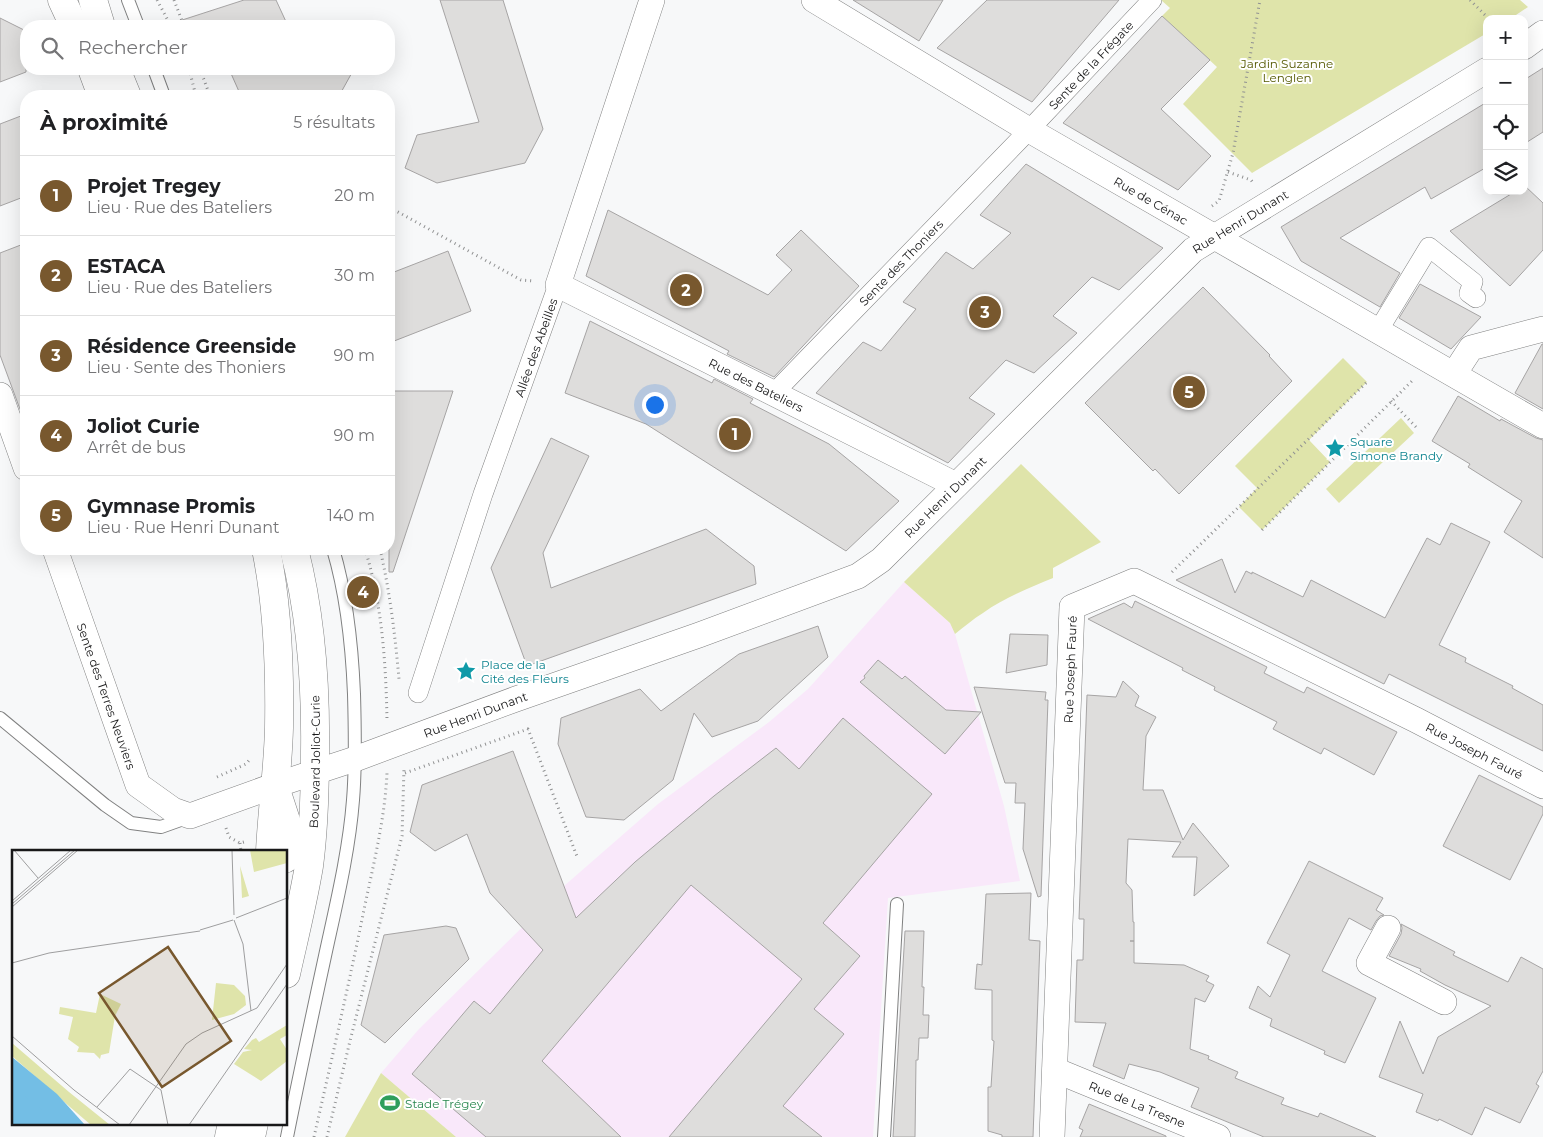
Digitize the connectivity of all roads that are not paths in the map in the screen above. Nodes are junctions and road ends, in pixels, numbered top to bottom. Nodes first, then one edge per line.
1 (62, 0) edge
2 (93, 0) edge
3 (128, 0) edge
4 (652, 0) edge
5 (814, 0) edge
6 (1152, 0) edge
7 (71, 20) edge
8 (99, 20) edge
9 (136, 20) edge
10 (1483, 72) edge
11 (94, 75) edge
12 (118, 75) edge
13 (156, 75) edge
14 (100, 90) edge
15 (124, 90) edge
16 (162, 90) edge
17 (1030, 130) junction
18 (1214, 236) junction
19 (558, 285) junction
20 (1476, 298) dead end
21 (1543, 329) edge
22 (1378, 331) junction
23 (1454, 374) junction
24 (774, 394) junction
25 (0, 395) edge
26 (1543, 426) edge
27 (20, 451) edge
28 (956, 485) junction
29 (57, 555) edge
30 (267, 555) edge
31 (295, 555) edge
32 (334, 555) edge
33 (418, 693) dead end
34 (0, 718) edge
35 (355, 760) junction
36 (315, 772) junction
37 (276, 785) junction
38 (1543, 786) edge
39 (190, 816) junction
40 (270, 850) edge
41 (287, 850) edge
42 (897, 904) dead end
43 (1388, 928) dead end
44 (288, 961) edge
45 (1444, 1002) dead end
46 (1055, 1070) junction
47 (232, 1124) edge
48 (254, 1124) edge
49 (229, 1137) edge
50 (251, 1137) edge
51 (286, 1137) edge
52 (884, 1137) edge
53 (1052, 1137) edge
54 (1218, 1137) edge

1 - 7 main road
2 - 8 main road
3 - 9 lane
4 - 19 street, Allée des Abeilles
5 - 17 street, Rue de Cénac
6 - 17 street, Sente de la Frégate
10 - 18 street, Rue Henri Dunant
11 - 14 main road
12 - 15 main road
13 - 16 lane
17 - 18 street, Rue de Cénac
17 - 24 street, Sente des Thoniers
18 - 22 street, Rue de Cénac
18 - 28 street, Rue Henri Dunant
19 - 24 street, Rue des Bateliers
19 - 33 street, Allée des Abeilles
20 - 22 street
21 - 23 street
22 - 23 street, Rue de Cénac
23 - 26 street, Rue de Cénac
24 - 28 street, Rue des Bateliers
25 - 27 street
28 - 35 street, Rue Henri Dunant
29 - 39 street, Sente des Terres Neuviers
30 - 37 main road
31 - 36 main road, Boulevard Joliot-Curie
32 - 35 lane
34 - 39 lane
35 - 36 street, Rue Henri Dunant
35 - 51 lane
36 - 37 street, Rue Henri Dunant
36 - 44 main road, Boulevard Joliot-Curie
37 - 39 street, Rue Henri Dunant
37 - 40 main road
37 - 41 street
38 - 46 street, Rue Joseph Fauré
42 - 52 lane
43 - 45 street
46 - 53 street, Rue Joseph Fauré
46 - 54 street, Rue de La Tresne
47 - 49 main road
48 - 50 main road

